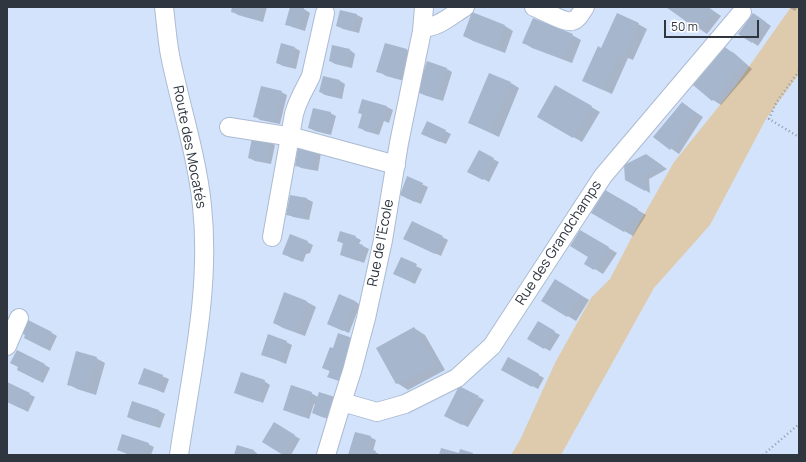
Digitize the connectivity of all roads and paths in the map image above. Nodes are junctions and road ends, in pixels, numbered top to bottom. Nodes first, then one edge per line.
1 (164, 7) edge
2 (424, 7) edge
3 (465, 7) edge
4 (534, 7) edge
5 (584, 7) edge
6 (741, 9) edge
7 (325, 13) dead end
8 (423, 27) junction
9 (799, 71) edge
10 (229, 127) dead end
11 (289, 136) junction
12 (799, 137) edge
13 (396, 165) junction
14 (272, 237) dead end
15 (18, 318) dead end
16 (7, 346) edge
17 (342, 402) junction
18 (799, 424) edge
19 (179, 455) edge
20 (326, 455) edge
21 (763, 455) edge

1 - 19 street, Route des Mocatés
2 - 8 street, Rue de l'Ecole
3 - 8 street
4 - 5 street
6 - 17 street, Rue des Grandchamps
7 - 11 street
8 - 13 street, Rue de l'Ecole
9 - 12 path
10 - 11 street
11 - 13 street
11 - 14 street
13 - 17 street, Rue de l'Ecole
15 - 16 street
17 - 20 street, Rue de l'Ecole
18 - 21 path

